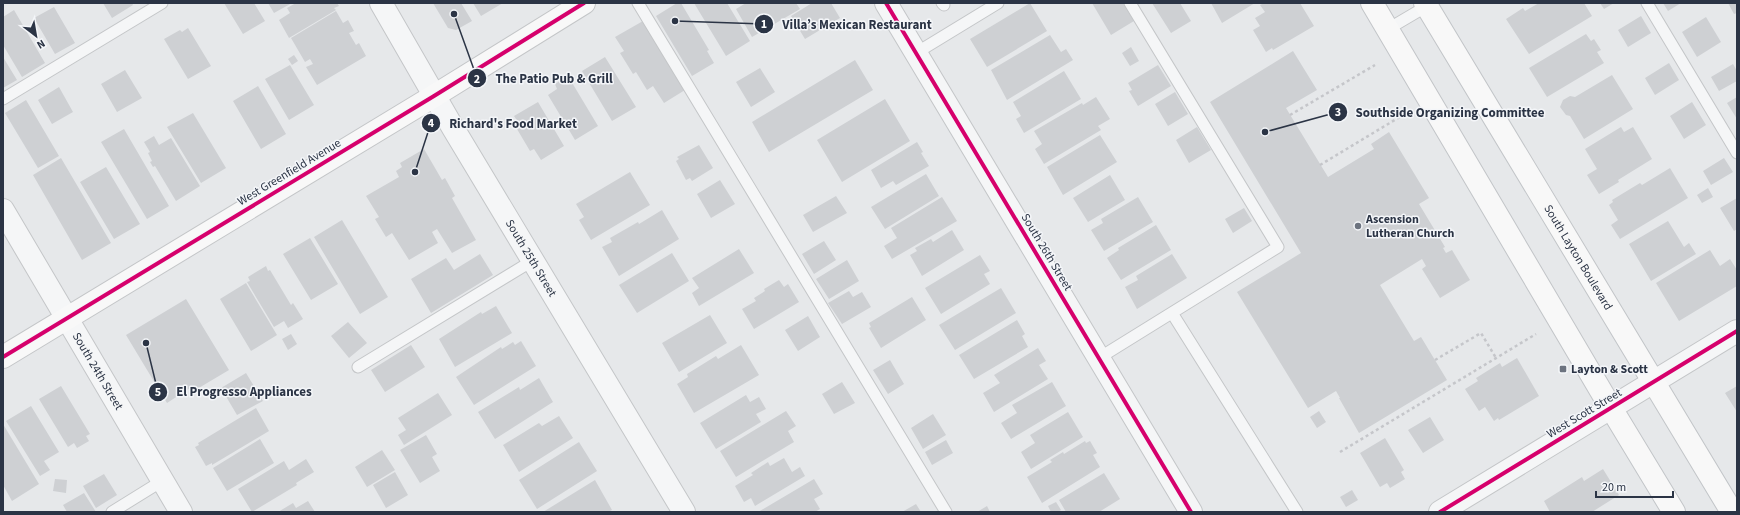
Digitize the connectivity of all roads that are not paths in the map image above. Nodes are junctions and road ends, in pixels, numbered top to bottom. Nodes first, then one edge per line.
1 (162, 3) edge
2 (381, 3) edge
3 (584, 3) edge
4 (638, 3) edge
5 (886, 3) edge
6 (998, 3) edge
7 (1130, 3) edge
8 (1372, 3) edge
9 (1647, 3) edge
10 (1426, 4) edge
11 (1388, 29) junction
12 (916, 53) junction
13 (434, 96) junction
14 (3, 99) edge
15 (1737, 153) edge
16 (3, 210) edge
17 (532, 261) junction
18 (1172, 313) junction
19 (67, 318) junction
20 (1737, 331) edge
21 (3, 357) edge
22 (1099, 358) junction
23 (358, 367) dead end
24 (1654, 382) junction
25 (1611, 408) junction
26 (162, 481) junction
27 (112, 512) edge
28 (181, 512) edge
29 (684, 512) edge
30 (946, 512) edge
31 (1191, 512) edge
32 (1297, 512) edge
33 (1440, 512) edge
34 (1674, 512) edge
35 (1732, 512) edge

1 - 14 lane
2 - 13 street, South 25th Street
3 - 13 main road, West Greenfield Avenue
4 - 30 lane
5 - 12 street, South 26th Street
6 - 12 lane
7 - 18 lane
8 - 11 main road
9 - 15 lane
10 - 11 lane
10 - 24 main road, South Layton Boulevard
11 - 25 main road
12 - 22 street, South 26th Street
13 - 17 street, South 25th Street
13 - 19 main road, West Greenfield Avenue
16 - 19 street, South 24th Street
17 - 23 lane
17 - 29 street, South 25th Street
18 - 22 lane
18 - 32 lane
19 - 21 main road, West Greenfield Avenue
19 - 26 street, South 24th Street
20 - 24 street, West Scott Street
22 - 31 street, South 26th Street
24 - 25 street, West Scott Street
24 - 35 main road, South Layton Boulevard
25 - 33 street, West Scott Street
25 - 34 main road
26 - 27 lane
26 - 28 street, South 24th Street

